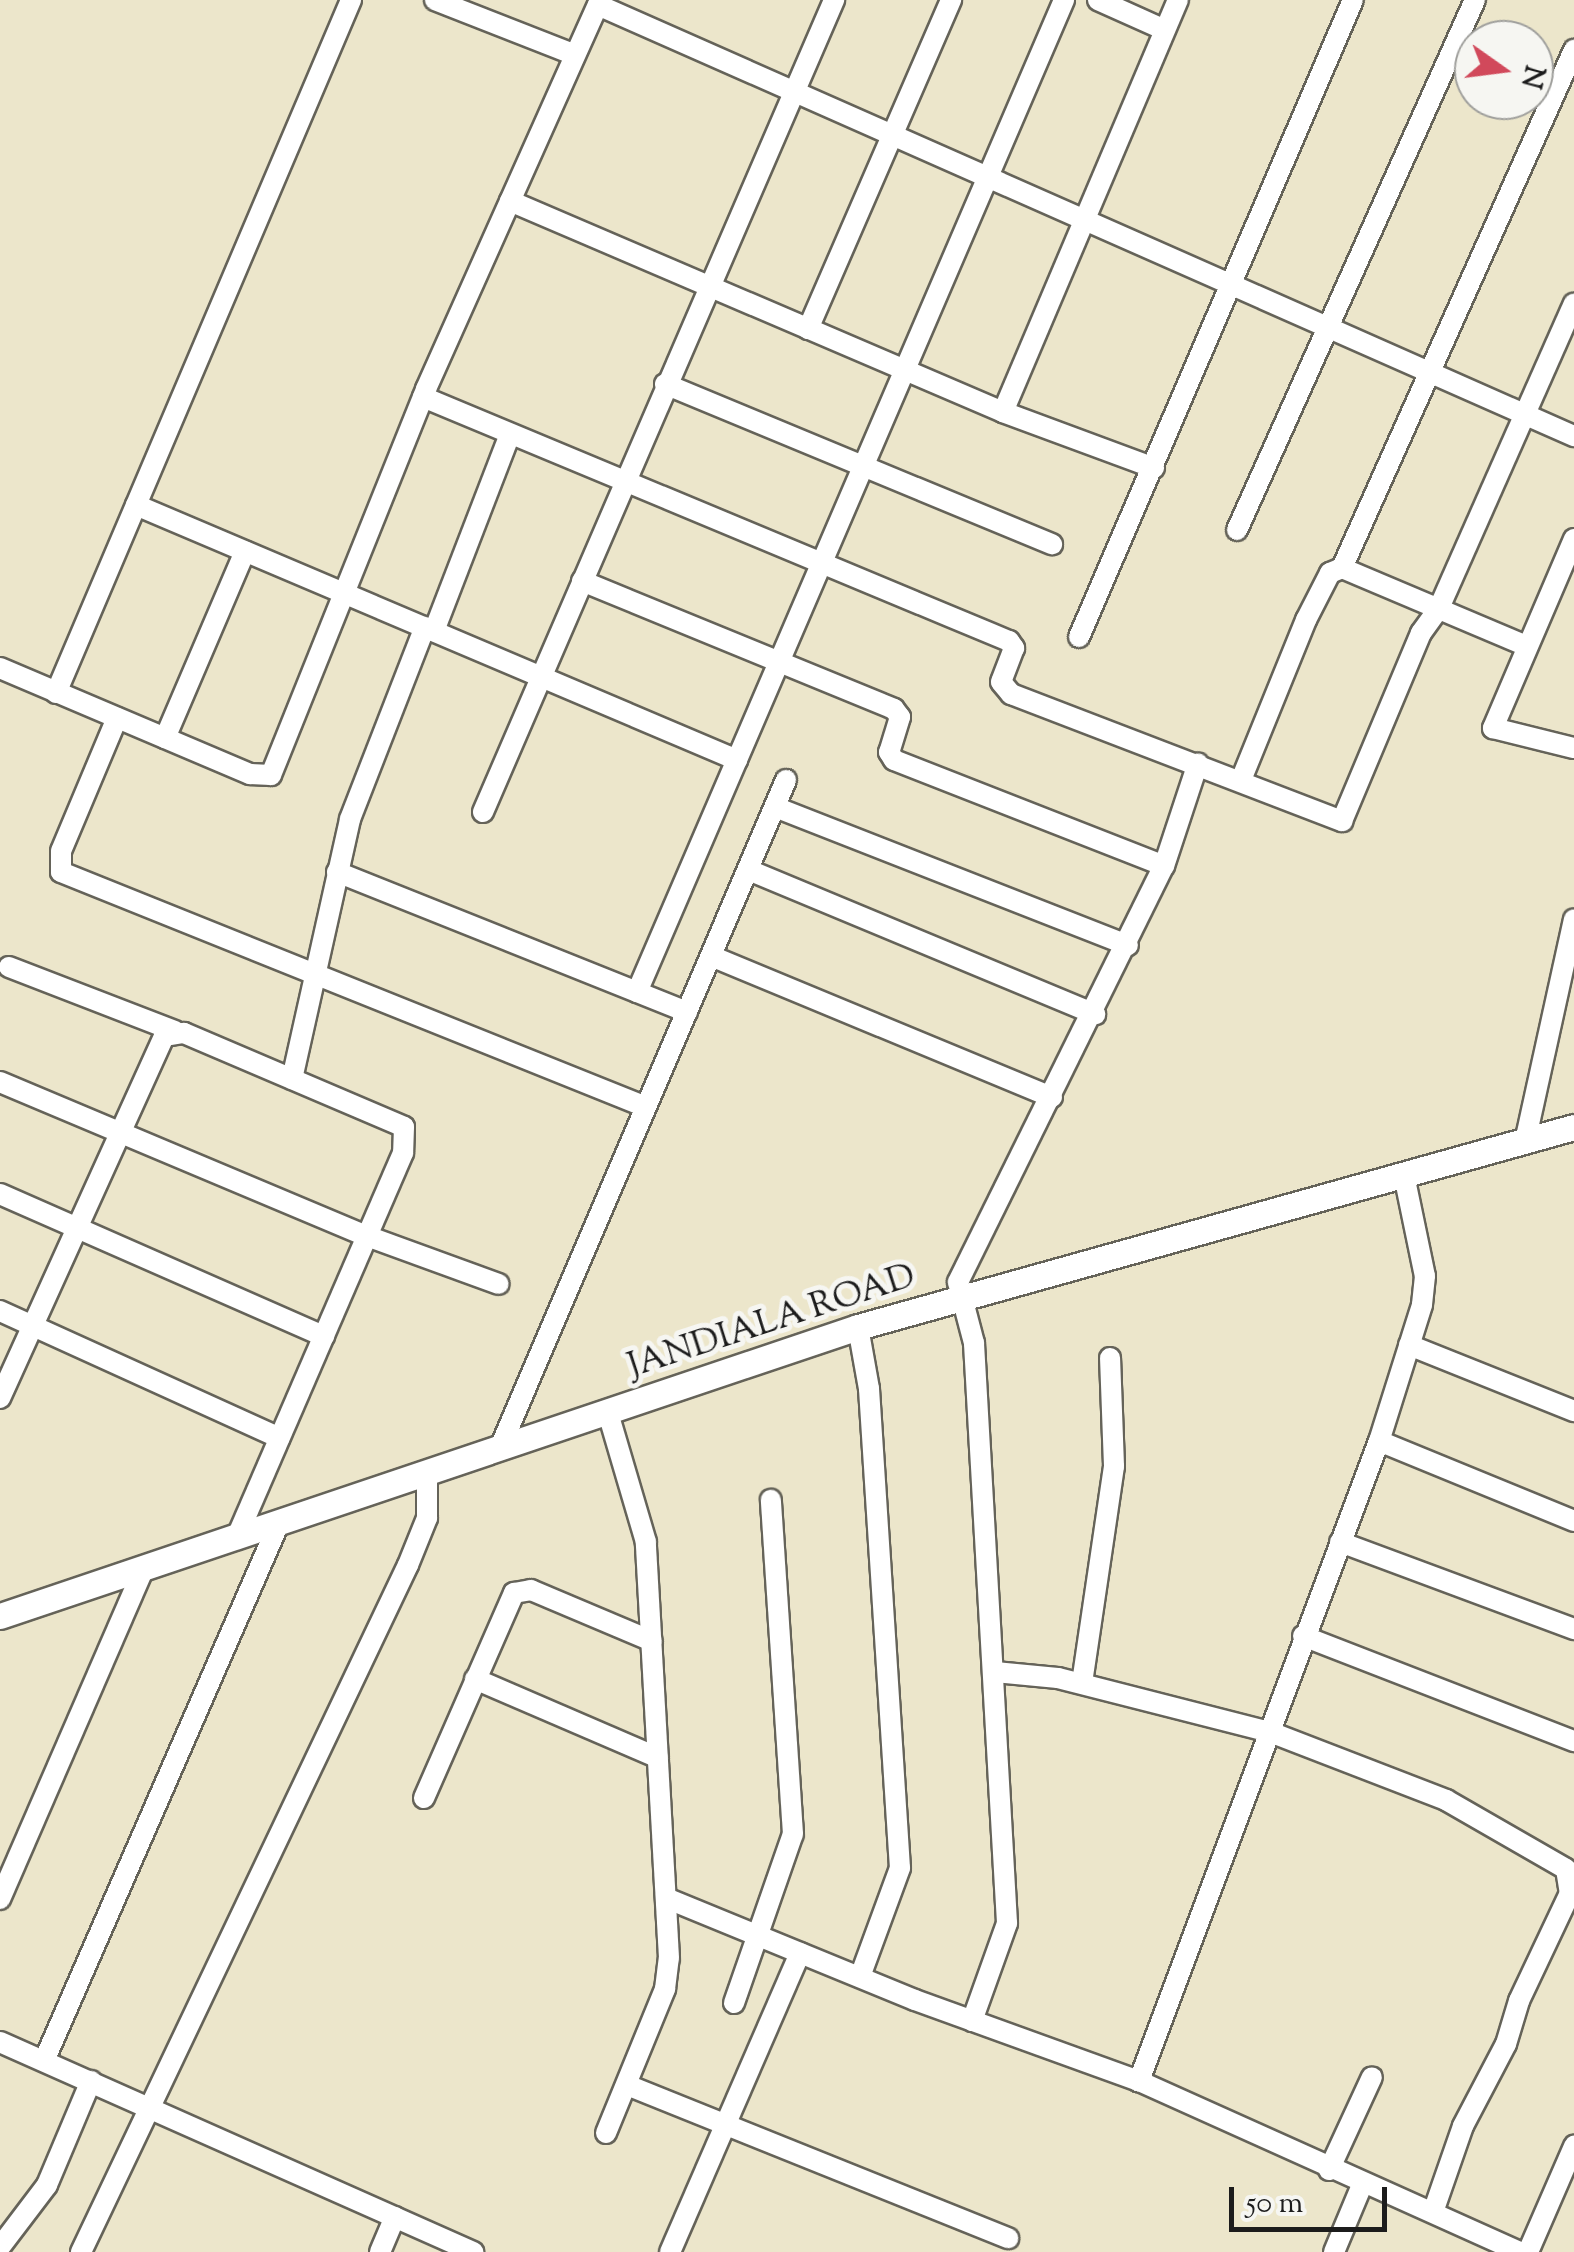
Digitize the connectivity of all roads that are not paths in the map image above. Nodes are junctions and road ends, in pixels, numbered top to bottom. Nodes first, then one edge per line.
1 (351, 0) edge
2 (435, 0) edge
3 (834, 0) edge
4 (951, 0) edge
5 (1064, 0) edge
6 (1098, 0) edge
7 (1178, 0) edge
8 (1353, 0) edge
9 (1476, 0) edge
10 (599, 3) edge
11 (1165, 30) junction
12 (1574, 50) edge
13 (575, 56) junction
14 (796, 92) junction
15 (892, 133) junction
16 (989, 174) junction
17 (510, 201) junction
18 (1086, 222) junction
19 (1233, 285) junction
20 (710, 287) junction
21 (1574, 304) edge
22 (808, 329) junction
23 (1330, 330) junction
24 (905, 371) junction
25 (1425, 374) junction
26 (664, 384) junction
27 (423, 397) junction
28 (1004, 412) junction
29 (1526, 414) junction
30 (510, 434) junction
31 (1574, 436) edge
32 (864, 466) junction
33 (1154, 468) junction
34 (625, 482) junction
35 (136, 505) junction
36 (1237, 530) dead end
37 (1574, 539) edge
38 (1052, 544) dead end
39 (245, 551) junction
40 (822, 564) junction
41 (1342, 568) junction
42 (582, 581) junction
43 (345, 593) junction
44 (1439, 608) junction
45 (430, 629) junction
46 (1079, 637) dead end
47 (1526, 646) junction
48 (780, 660) junction
49 (0, 668) edge
50 (540, 677) junction
51 (56, 693) junction
52 (117, 718) junction
53 (165, 738) junction
54 (1574, 748) edge
55 (737, 760) junction
56 (1198, 763) junction
57 (786, 780) dead end
58 (1240, 780) junction
59 (774, 807) junction
60 (483, 812) dead end
61 (1164, 866) junction
62 (750, 871) junction
63 (337, 872) junction
64 (1574, 919) edge
65 (1128, 945) junction
66 (711, 956) junction
67 (9, 967) dead end
68 (315, 974) junction
69 (637, 992) junction
70 (687, 1012) junction
71 (1094, 1014) junction
72 (175, 1031) junction
73 (292, 1079) junction
74 (0, 1082) edge
75 (1052, 1097) junction
76 (646, 1107) junction
77 (1574, 1127) edge
78 (118, 1131) junction
79 (1525, 1142) junction
80 (1404, 1175) junction
81 (0, 1194) edge
82 (75, 1226) junction
83 (367, 1236) junction
84 (499, 1284) dead end
85 (962, 1300) junction
86 (0, 1310) edge
87 (32, 1325) junction
88 (858, 1327) junction
89 (324, 1336) junction
90 (1410, 1344) junction
91 (1110, 1358) dead end
92 (0, 1398) edge
93 (1574, 1411) edge
94 (608, 1413) junction
95 (280, 1438) junction
96 (1379, 1441) junction
97 (499, 1450) junction
98 (427, 1474) junction
99 (772, 1500) dead end
100 (1574, 1521) edge
101 (279, 1523) junction
102 (236, 1539) junction
103 (1340, 1542) junction
104 (144, 1568) junction
105 (0, 1616) edge
106 (1574, 1629) edge
107 (1303, 1636) junction
108 (652, 1641) junction
109 (995, 1672) junction
110 (475, 1679) junction
111 (1082, 1684) junction
112 (1270, 1732) junction
113 (1574, 1741) edge
114 (658, 1758) junction
115 (424, 1798) dead end
116 (666, 1898) junction
117 (0, 1899) edge
118 (759, 1936) junction
119 (800, 1953) junction
120 (860, 1977) junction
121 (734, 2003) dead end
122 (972, 2021) junction
123 (0, 2042) edge
124 (44, 2060) junction
125 (1372, 2077) dead end
126 (1139, 2081) junction
127 (91, 2082) junction
128 (626, 2084) junction
129 (146, 2105) junction
130 (724, 2124) junction
131 (606, 2134) dead end
132 (1574, 2146) edge
133 (1329, 2170) junction
134 (1362, 2185) junction
135 (1434, 2212) junction
136 (395, 2218) junction
137 (1008, 2238) dead end
138 (1486, 2246) edge
139 (0, 2247) edge
140 (81, 2252) edge
141 (380, 2252) edge
142 (473, 2252) edge
143 (670, 2252) edge
144 (1334, 2252) edge
145 (1519, 2252) edge
146 (1528, 2252) edge

1 - 35 street
2 - 13 street
3 - 14 street
4 - 15 street
5 - 16 street
6 - 11 street
7 - 11 street
8 - 19 street
9 - 23 street
10 - 13 street
10 - 14 street
11 - 18 street
12 - 25 street
13 - 17 street
14 - 15 street
14 - 20 street
15 - 16 street
15 - 22 street
16 - 18 street
16 - 24 street
17 - 20 street
17 - 27 street
18 - 19 street
18 - 28 street
19 - 23 street
19 - 33 street
20 - 22 street
20 - 26 street
21 - 29 street
22 - 24 street
23 - 25 street
23 - 36 street
24 - 28 street
24 - 32 street
25 - 29 street
25 - 41 street
26 - 32 street
26 - 34 street
27 - 30 street
27 - 43 street
28 - 33 street
29 - 31 street
29 - 44 street
30 - 34 street
30 - 45 street
32 - 38 street
32 - 40 street
33 - 46 street
34 - 40 street
34 - 42 street
35 - 39 street
35 - 51 street
37 - 47 street
39 - 43 street
39 - 53 street
40 - 48 street
40 - 56 street
41 - 44 street
41 - 58 street
42 - 48 street
42 - 50 street
43 - 45 street
43 - 53 street
44 - 47 street
44 - 58 street
45 - 50 street
45 - 63 street
47 - 54 street
48 - 55 street
48 - 61 street
49 - 51 street
50 - 55 street
50 - 60 street
51 - 52 street
52 - 53 street
52 - 68 street
55 - 69 street
56 - 58 street
56 - 61 street
57 - 59 street
59 - 62 street
59 - 65 street
61 - 65 street
62 - 66 street
62 - 71 street
63 - 68 street
63 - 69 street
64 - 79 street
65 - 71 street
66 - 70 street
66 - 75 street
67 - 72 street
68 - 73 street
68 - 76 street
69 - 70 street
70 - 76 street
71 - 75 street
72 - 73 street
72 - 78 street
73 - 83 street
74 - 78 street
75 - 85 street
76 - 97 street
77 - 79 street, JANDIALA ROAD
78 - 82 street
78 - 83 street
79 - 80 street, JANDIALA ROAD
80 - 85 street, JANDIALA ROAD
80 - 90 street
81 - 82 street
82 - 87 street
82 - 89 street
83 - 84 street
83 - 89 street
85 - 88 street, JANDIALA ROAD
85 - 109 street
86 - 87 street
87 - 92 street
87 - 95 street
88 - 94 street, JANDIALA ROAD
88 - 120 street
89 - 95 street
90 - 93 street
90 - 96 street
91 - 111 street
94 - 97 street, JANDIALA ROAD
94 - 108 street
95 - 102 street
96 - 100 street
96 - 103 street
97 - 98 street, JANDIALA ROAD
98 - 101 street, JANDIALA ROAD
98 - 129 street
99 - 118 street
101 - 102 street, JANDIALA ROAD
101 - 124 street
102 - 104 street, JANDIALA ROAD
103 - 106 street
103 - 107 street
104 - 105 street, JANDIALA ROAD
104 - 117 street
107 - 112 street
107 - 113 street
108 - 110 street
108 - 114 street
109 - 111 street
109 - 122 street
110 - 114 street
110 - 115 street
111 - 112 street
112 - 126 street
112 - 135 street
114 - 116 street
116 - 118 street
116 - 128 street
118 - 119 street
118 - 121 street
119 - 120 street
119 - 130 street
120 - 122 street
122 - 126 street
123 - 124 street
124 - 127 street
125 - 133 street
126 - 133 street
127 - 129 street
127 - 139 street
128 - 130 street
128 - 131 street
129 - 136 street
129 - 140 street
130 - 137 street
130 - 143 street
132 - 146 street
133 - 134 street
134 - 135 street
134 - 144 street
135 - 138 street
136 - 141 street
136 - 142 street
138 - 145 street

